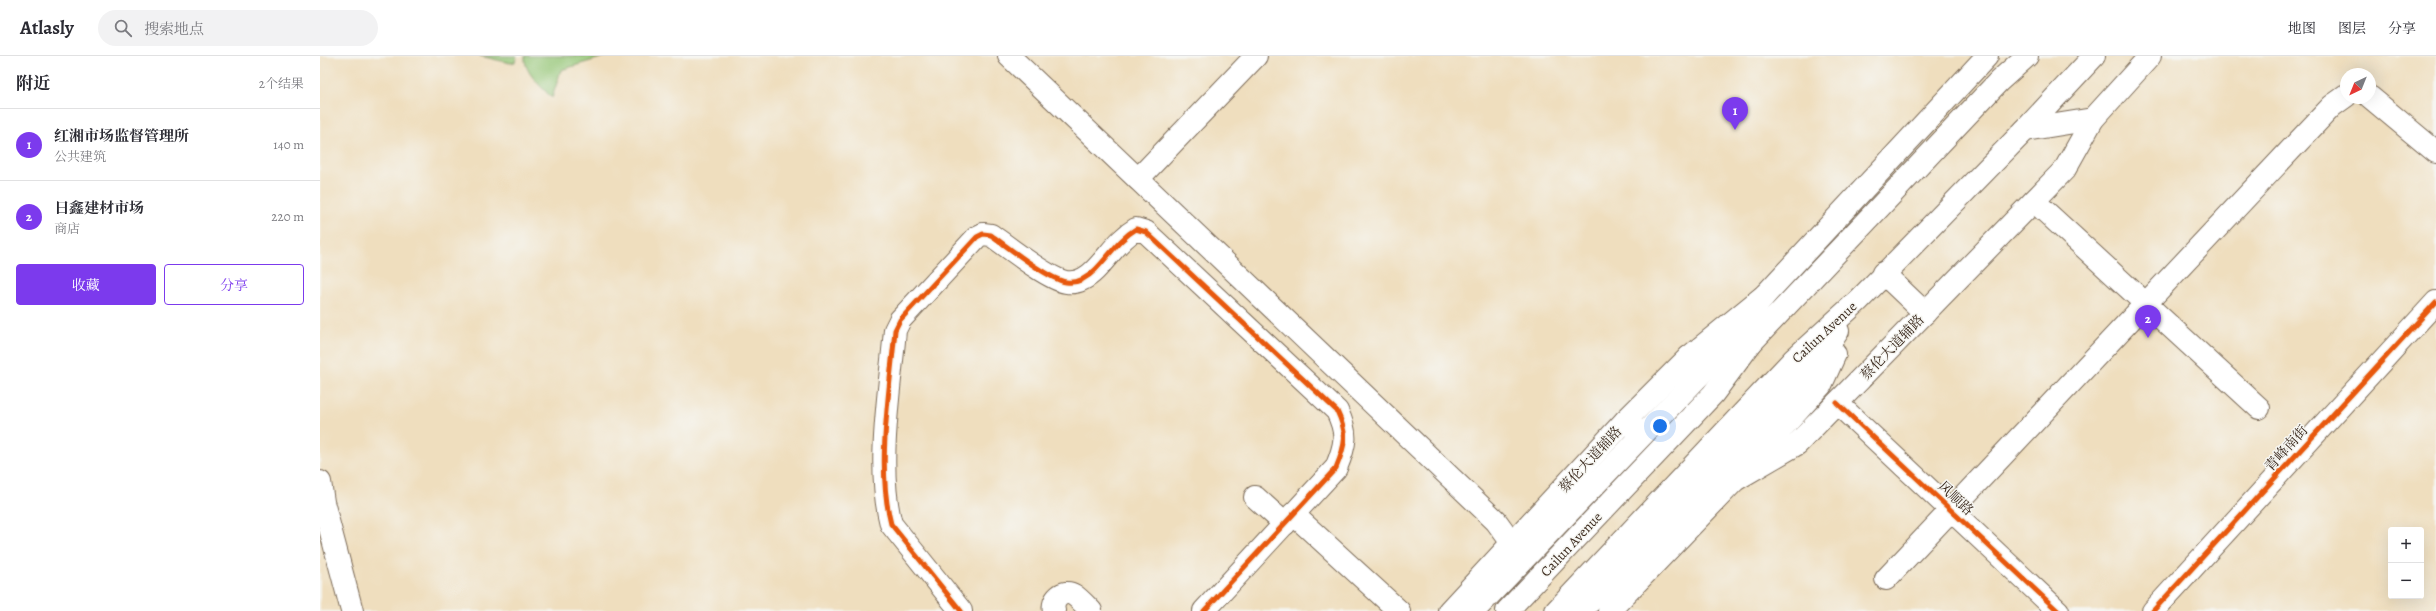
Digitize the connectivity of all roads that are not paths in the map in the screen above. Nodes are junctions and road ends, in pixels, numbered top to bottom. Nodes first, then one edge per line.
1 (1009, 56) edge
2 (1256, 56) edge
3 (1987, 56) edge
4 (2021, 56) edge
5 (2027, 56) edge
6 (2094, 56) edge
7 (2110, 56) edge
8 (2150, 56) edge
9 (1999, 81) junction
10 (2340, 100) edge
11 (2376, 102) edge
12 (2093, 119) junction
13 (2025, 130) junction
14 (2436, 152) edge
15 (1138, 179) junction
16 (2034, 201) junction
17 (1883, 274) junction
18 (1765, 295) junction
19 (1859, 300) junction
20 (2436, 302) edge
21 (2145, 305) junction
22 (1925, 313) junction
23 (2436, 315) edge
24 (1751, 343) junction
25 (1725, 348) junction
26 (1689, 356) junction
27 (2259, 408) dead end
28 (1832, 409) junction
29 (1626, 420) junction
30 (1642, 435) junction
31 (1736, 480) junction
32 (320, 482) edge
33 (1578, 488) junction
34 (1255, 497) dead end
35 (1946, 516) junction
36 (1289, 519) junction
37 (1662, 541) junction
38 (1519, 550) junction
39 (1886, 579) dead end
40 (1596, 608) edge
41 (352, 611) edge
42 (961, 611) edge
43 (1054, 611) edge
44 (1091, 611) edge
45 (1204, 611) edge
46 (1400, 611) edge
47 (1449, 611) edge
48 (1474, 611) edge
49 (1507, 611) edge
50 (1556, 611) edge
51 (2036, 611) edge
52 (2058, 611) edge
53 (2153, 611) edge
54 (2165, 611) edge

1 - 15 main road
2 - 15 main road
3 - 18 main road, 蔡伦大道辅路
4 - 9 main road
5 - 9 main road, Cailun Avenue
6 - 13 main road, Cailun Avenue
7 - 13 main road
8 - 12 main road, 蔡伦大道辅路
9 - 24 main road, Cailun Avenue
10 - 21 main road
11 - 14 main road
12 - 13 main road
12 - 16 main road, 蔡伦大道辅路
13 - 17 main road, Cailun Avenue
15 - 38 main road
16 - 21 main road
16 - 22 main road, 蔡伦大道辅路
17 - 19 main road, Cailun Avenue
17 - 22 main road
18 - 25 main road
18 - 26 main road, 蔡伦大道辅路
19 - 31 main road
19 - 37 main road
19 - 50 main road, Cailun Avenue
20 - 53 main road, 青峰南街
21 - 27 main road
21 - 35 main road
22 - 28 main road, 蔡伦大道辅路
23 - 54 main road, 青峰南街
24 - 25 main road
24 - 49 main road, Cailun Avenue
25 - 26 main road
25 - 30 main road
26 - 29 main road, 蔡伦大道辅路
28 - 31 main road, 蔡伦大道辅路
28 - 35 main road, 风顺路
29 - 30 main road
29 - 33 main road, 蔡伦大道辅路
30 - 33 main road
31 - 37 main road, 蔡伦大道辅路
32 - 41 main road
33 - 38 main road
34 - 36 main road
35 - 39 main road
35 - 51 main road, 风顺路
35 - 52 main road, 风顺路
36 - 42 main road
36 - 45 main road
36 - 46 main road
37 - 40 main road
38 - 47 main road
38 - 48 main road
43 - 44 main road

